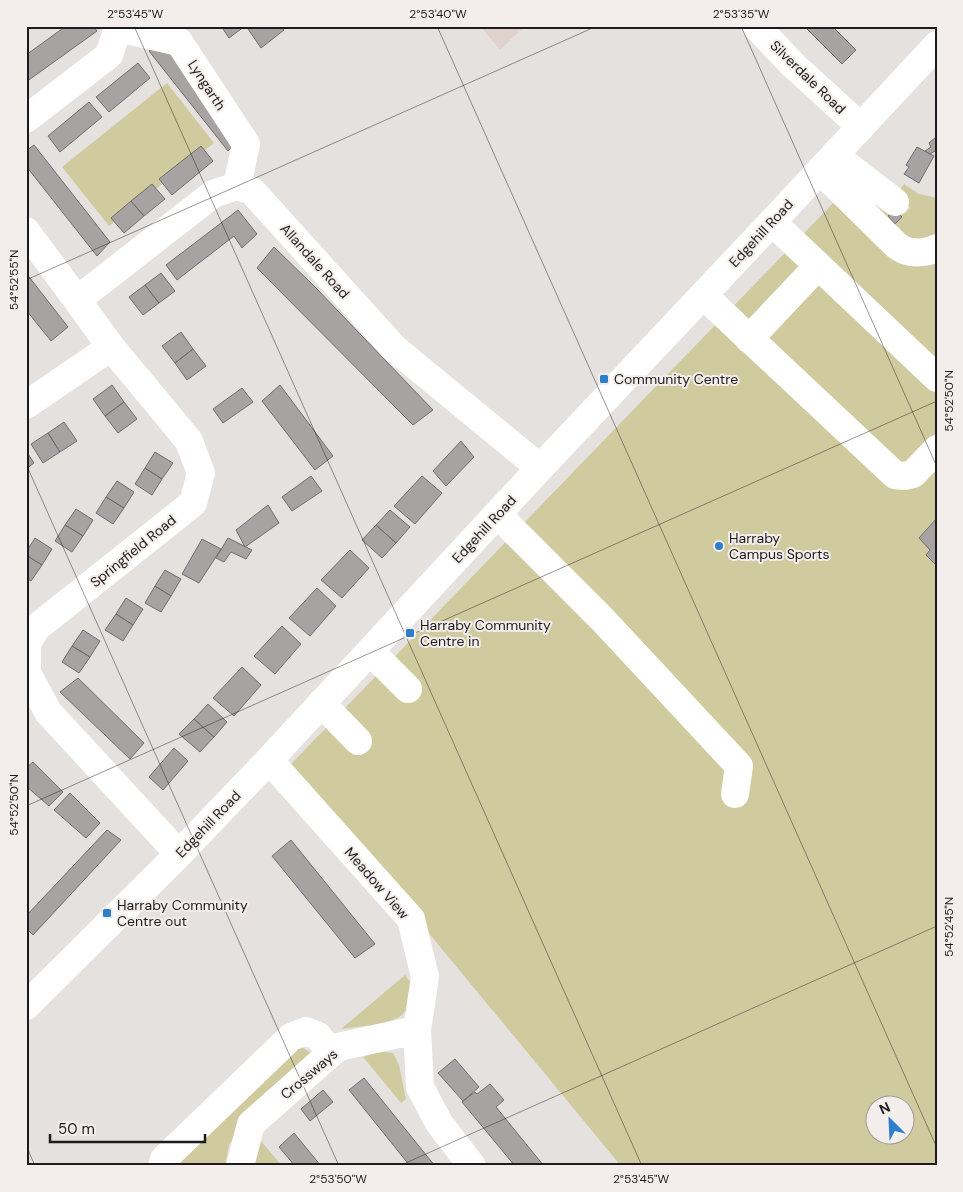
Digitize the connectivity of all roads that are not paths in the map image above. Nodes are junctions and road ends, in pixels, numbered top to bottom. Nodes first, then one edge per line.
1 (756, 26) edge
2 (117, 27) edge
3 (937, 46) edge
4 (26, 119) edge
5 (861, 127) junction
6 (827, 163) junction
7 (237, 186) junction
8 (895, 202) dead end
9 (772, 222) junction
10 (26, 231) edge
11 (937, 248) edge
12 (818, 266) junction
13 (703, 295) junction
14 (77, 300) junction
15 (749, 338) junction
16 (111, 347) junction
17 (937, 378) edge
18 (26, 405) edge
19 (937, 449) edge
20 (540, 468) junction
21 (497, 514) junction
22 (370, 651) junction
23 (408, 689) dead end
24 (321, 704) junction
25 (358, 741) dead end
26 (270, 760) junction
27 (735, 794) dead end
28 (179, 854) junction
29 (31, 992) edge
30 (417, 1030) junction
31 (331, 1053) junction
32 (162, 1166) edge
33 (240, 1166) edge
34 (472, 1166) edge

1 - 5 street, Silverdale Road
2 - 4 street
2 - 7 street, Lyngarth
3 - 5 street, Edgehill Road
5 - 6 street, Edgehill Road
6 - 8 street
6 - 9 street, Edgehill Road
6 - 11 street
7 - 14 street
7 - 20 street, Allandale Road
9 - 12 street
9 - 13 street, Edgehill Road
10 - 14 street, Springfield Road
12 - 15 street
12 - 17 street
13 - 15 street
13 - 20 street, Edgehill Road
14 - 16 street, Springfield Road
15 - 19 street
16 - 18 street
16 - 28 street, Springfield Road
20 - 21 street, Edgehill Road
21 - 22 street, Edgehill Road
21 - 27 street
22 - 23 street
22 - 24 street, Edgehill Road
24 - 25 street
24 - 26 street, Edgehill Road
26 - 28 street, Edgehill Road
26 - 30 street, Meadow View
28 - 29 street, Edgehill Road
30 - 31 street, Crossways
30 - 34 street, Meadow View
31 - 32 street
31 - 33 street, Crossways

